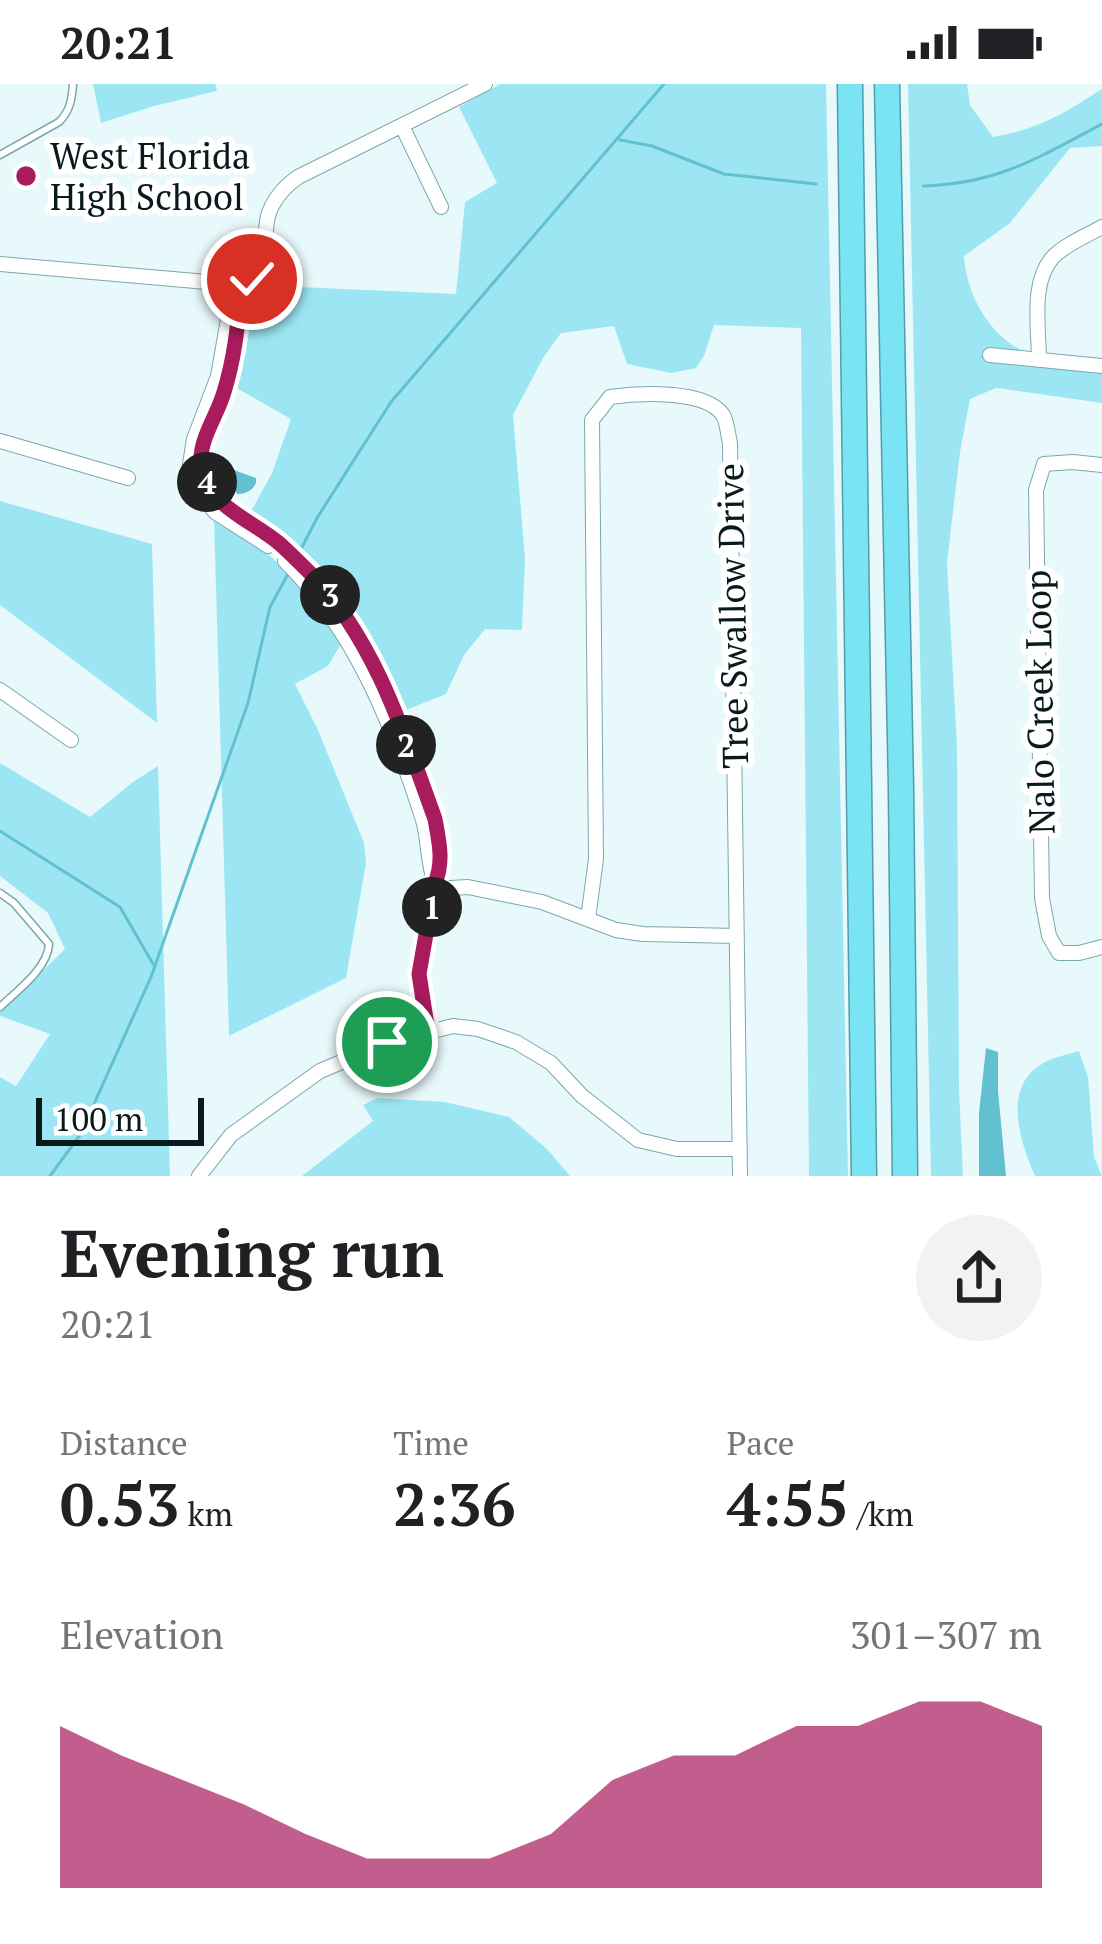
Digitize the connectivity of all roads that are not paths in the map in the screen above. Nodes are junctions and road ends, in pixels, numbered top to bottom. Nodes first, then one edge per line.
1 (73, 84) edge
2 (485, 84) edge
3 (850, 84) edge
4 (887, 84) edge
5 (402, 126) junction
6 (0, 155) edge
7 (441, 207) dead end
8 (1102, 227) edge
9 (0, 264) edge
10 (242, 282) junction
11 (990, 356) dead end
12 (1039, 360) junction
13 (1102, 366) edge
14 (0, 441) edge
15 (1102, 465) edge
16 (128, 478) dead end
17 (0, 690) edge
18 (71, 740) dead end
19 (435, 886) junction
20 (0, 893) edge
21 (588, 919) junction
22 (737, 936) junction
23 (1102, 947) edge
24 (0, 1007) edge
25 (428, 1032) junction
26 (740, 1150) junction
27 (199, 1176) edge
28 (740, 1176) edge
29 (865, 1176) edge
30 (905, 1176) edge

1 - 6 lane
2 - 5 street
3 - 29 highway
4 - 30 highway
5 - 7 street
5 - 10 street
8 - 12 street
9 - 10 street
10 - 19 street
11 - 12 street
12 - 13 street
14 - 16 street
15 - 23 street, Nalo Creek Loop
17 - 18 street
19 - 21 street
19 - 25 street
20 - 24 lane
21 - 22 street
21 - 22 street, Tree Swallow Drive
22 - 26 street, Tree Swallow Drive
25 - 26 street
25 - 27 street
26 - 28 street, Tree Swallow Drive

